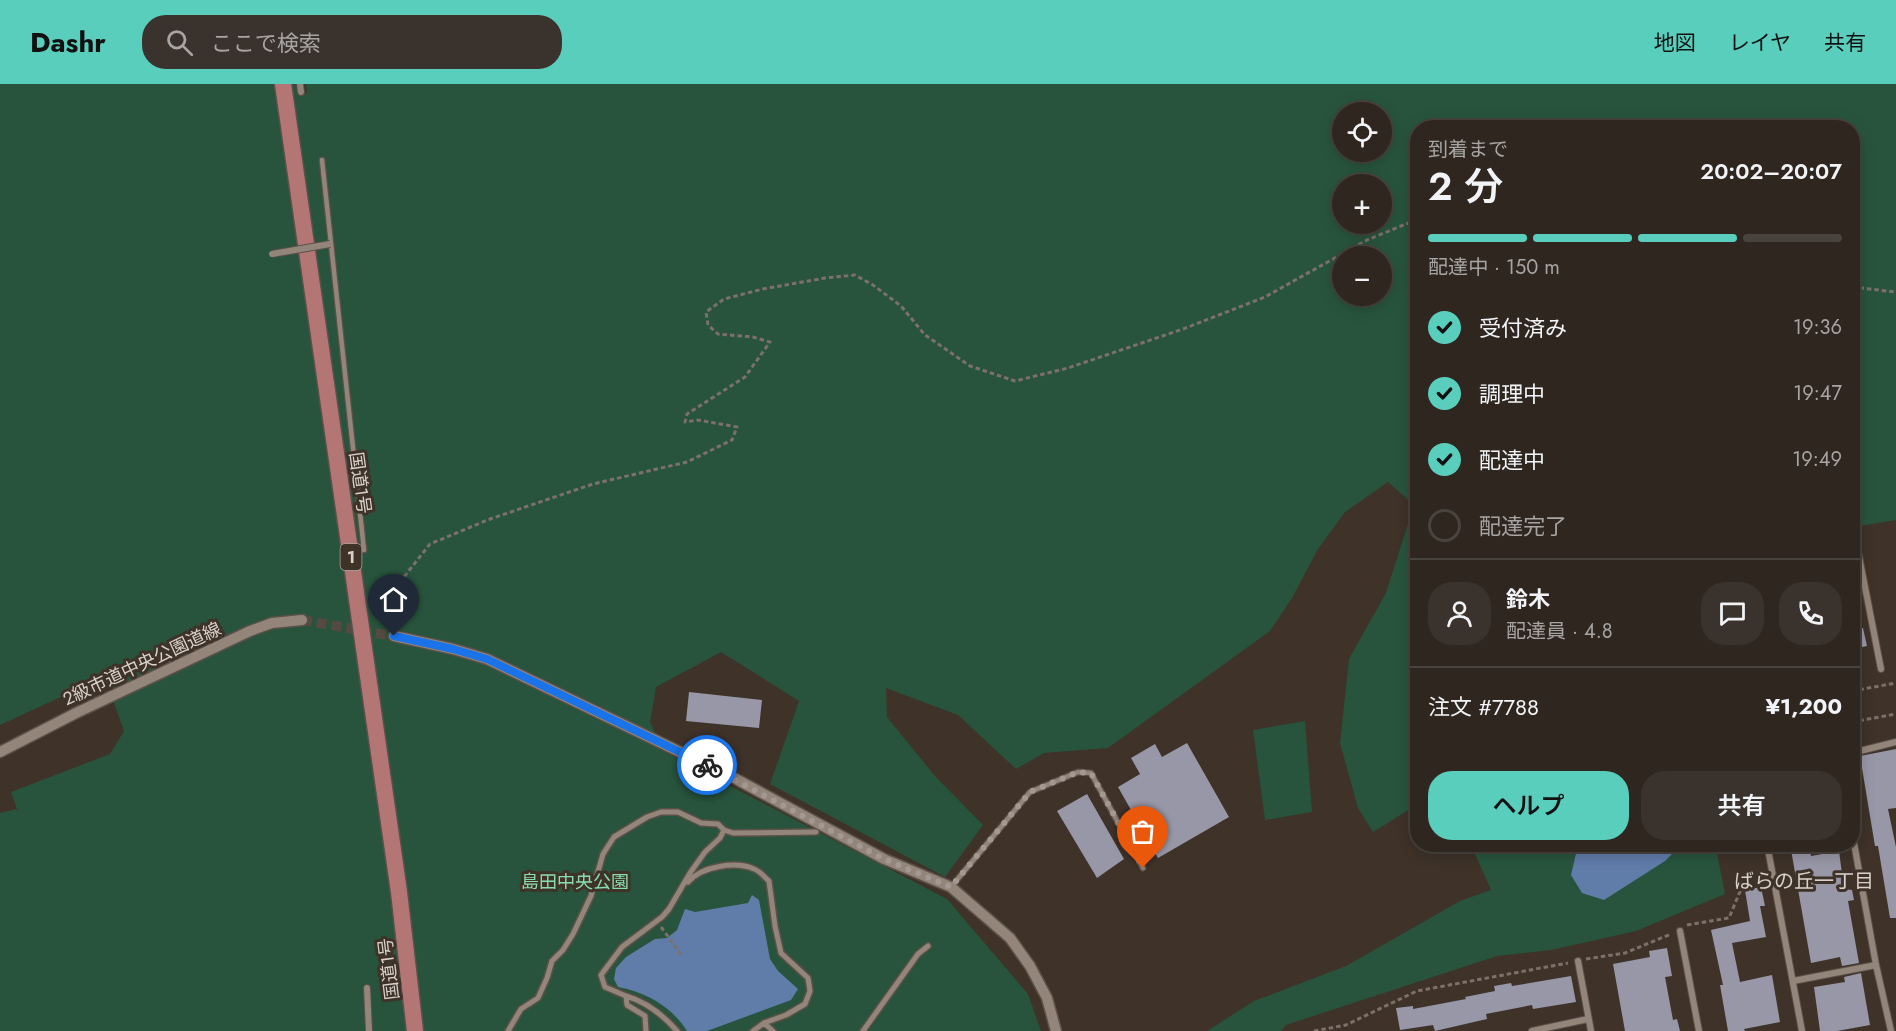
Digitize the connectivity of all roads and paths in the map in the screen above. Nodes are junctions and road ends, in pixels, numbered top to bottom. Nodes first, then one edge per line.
1 (283, 84) edge
2 (300, 84) edge
3 (301, 92) dead end
4 (322, 160) dead end
5 (1410, 222) edge
6 (330, 244) junction
7 (272, 254) dead end
8 (1860, 288) edge
9 (1896, 292) edge
10 (364, 550) dead end
11 (1860, 561) edge
12 (302, 620) tunnel mouth
13 (388, 626) dead end
14 (394, 636) tunnel mouth
15 (1881, 669) dead end
16 (1896, 683) edge
17 (1860, 690) edge
18 (1896, 714) edge
19 (1860, 721) edge
20 (1896, 742) edge
21 (1860, 751) edge
22 (0, 752) edge
23 (724, 830) junction
24 (816, 832) dead end
25 (1768, 852) edge
26 (1856, 852) edge
27 (1143, 868) dead end
28 (1772, 874) junction
29 (951, 887) junction
30 (681, 890) junction
31 (661, 926) dead end
32 (1680, 931) junction
33 (928, 946) dead end
34 (683, 957) dead end
35 (1578, 961) junction
36 (1876, 965) junction
37 (1793, 981) junction
38 (367, 988) dead end
39 (626, 996) junction
40 (1588, 1019) junction
41 (764, 1023) junction
42 (369, 1031) edge
43 (415, 1031) edge
44 (507, 1031) edge
45 (646, 1031) edge
46 (677, 1031) edge
47 (753, 1031) edge
48 (773, 1031) edge
49 (863, 1031) edge
50 (1056, 1031) edge
51 (1314, 1031) edge
52 (1532, 1031) edge
53 (1591, 1031) edge
54 (1699, 1031) edge
55 (1802, 1031) edge
56 (1891, 1031) edge

1 - 43 highway, 国道1号 / 1
2 - 3 street
4 - 6 lane
5 - 13 path
6 - 7 street, bridge
6 - 10 lane
8 - 9 path
11 - 15 street
12 - 22 street, 2級市道中央公園道線
14 - 29 street
16 - 17 path
18 - 19 path
20 - 21 street
23 - 24 street
23 - 30 street
23 - 44 street
25 - 28 street
26 - 36 street
27 - 29 lane
28 - 32 path
28 - 37 street
29 - 50 street
30 - 39 street
30 - 41 street
31 - 34 path
32 - 35 path
32 - 54 street
33 - 49 street
35 - 40 street
35 - 51 path
36 - 37 street
36 - 56 street
37 - 55 street
38 - 42 street
39 - 45 street
39 - 46 street
40 - 52 street
40 - 53 street
41 - 47 street
41 - 48 street

